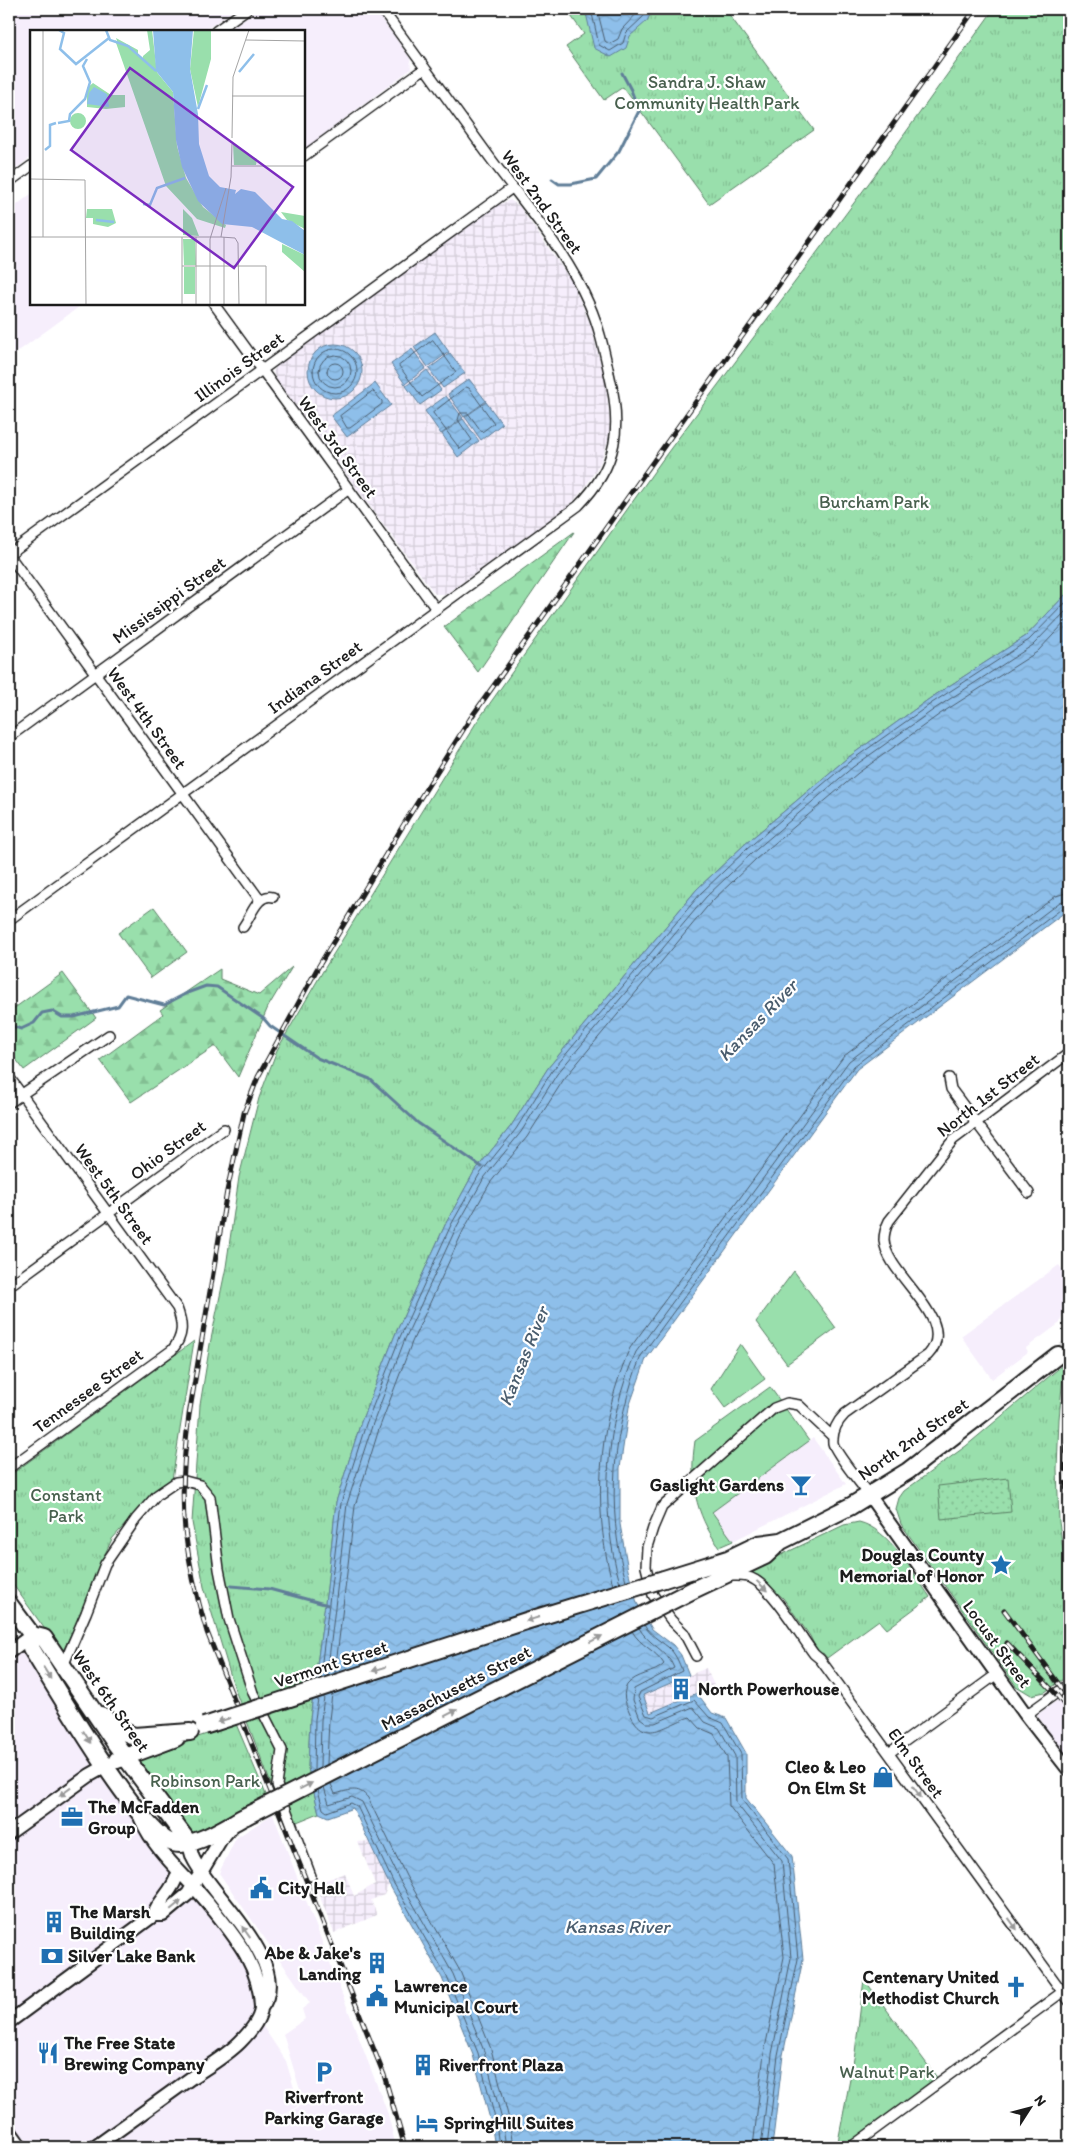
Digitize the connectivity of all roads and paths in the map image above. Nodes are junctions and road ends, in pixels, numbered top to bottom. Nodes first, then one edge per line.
1 (247, 9) edge
2 (382, 9) edge
3 (217, 30) edge
4 (425, 68) junction
5 (305, 155) edge
6 (30, 167) edge
7 (9, 182) edge
8 (512, 188) junction
9 (215, 305) edge
10 (262, 370) junction
11 (616, 439) joint
12 (349, 489) junction
13 (9, 554) edge
14 (436, 609) junction
15 (95, 674) junction
16 (9, 736) edge
17 (182, 793) junction
18 (273, 897) dead end
19 (260, 900) junction
20 (9, 920) edge
21 (242, 927) dead end
22 (109, 1035) dead end
23 (1069, 1052) edge
24 (9, 1077) edge
25 (949, 1078) dead end
26 (21, 1094) junction
27 (9, 1103) edge
28 (975, 1122) junction
29 (224, 1129) dead end
30 (1029, 1193) dead end
31 (108, 1214) junction
32 (9, 1286) edge
33 (181, 1335) joint
34 (1058, 1355) tunnel mouth
35 (833, 1437) junction
36 (9, 1468) edge
37 (869, 1495) junction
38 (781, 1542) junction
39 (685, 1573) joint
40 (717, 1579) junction
41 (693, 1590) joint
42 (9, 1604) edge
43 (32, 1636) junction
44 (9, 1652) edge
45 (696, 1656) dead end
46 (63, 1666) junction
47 (997, 1674) junction
48 (1069, 1684) edge
49 (88, 1704) junction
50 (1026, 1715) junction
51 (197, 1729) junction
52 (889, 1753) junction
53 (125, 1757) junction
54 (106, 1766) junction
55 (1069, 1770) edge
56 (140, 1816) junction
57 (242, 1818) junction
58 (9, 1833) edge
59 (189, 1843) junction
60 (202, 1871) junction
61 (178, 1873) junction
62 (311, 1876) dead end
63 (193, 1888) junction
64 (154, 1915) junction
65 (1066, 1990) edge
66 (1069, 2001) edge
67 (261, 2008) junction
68 (9, 2022) edge
69 (9, 2130) edge
70 (21, 2147) edge
71 (95, 2147) edge
72 (851, 2147) edge

1 - 3 street
2 - 4 street, West 2nd Street
4 - 5 street
4 - 8 street, West 2nd Street
6 - 7 street
8 - 10 street, Illinois Street
8 - 11 street, West 2nd Street
9 - 10 street, West 3rd Street
10 - 12 street, West 3rd Street
10 - 13 street, Illinois Street
11 - 14 street, Indiana Street
12 - 14 street, West 3rd Street
12 - 15 street, Mississippi Street
13 - 15 street, West 4th Street
14 - 17 street, Indiana Street
15 - 16 street, Mississippi Street
15 - 17 street, West 4th Street
17 - 19 street, West 4th Street
17 - 20 street, Indiana Street
18 - 19 street
19 - 21 street
22 - 26 street
23 - 28 street, North 1st Street
24 - 26 street, West 5th Street
25 - 28 street
26 - 27 street
26 - 31 street, West 5th Street
28 - 30 street
28 - 35 street, North 1st Street
29 - 31 street, Ohio Street
31 - 32 street, Ohio Street
31 - 33 street, West 5th Street
33 - 36 street, Tennessee Street
34 - 37 highway, North 2nd Street
35 - 37 street, Locust Street
35 - 45 street
37 - 38 highway, North 2nd Street
37 - 47 street, Locust Street
38 - 39 highway, North 2nd Street
38 - 40 highway, North 2nd Street
39 -> 51 highway, Vermont Street, bridge
40 - 41 highway, North 2nd Street
40 -> 52 street, Elm Street
57 -> 41 highway, Massachusetts Street, bridge
42 - 43 highway, West 6th Street
43 - 44 street
43 - 46 highway, West 6th Street
43 -> 54 highway, West 6th Street
46 - 49 highway, West 6th Street
46 - 62 street
47 - 50 street, Locust Street
47 - 52 street
48 - 50 street
49 - 51 highway
49 - 53 highway, West 6th Street
50 - 55 street, Locust Street
51 - 53 highway, Vermont Street
52 -> 65 street, Elm Street
53 - 54 highway, Vermont Street
53 - 59 highway, West 6th Street
54 - 56 highway, West 6th Street
54 -> 58 street, Vermont Street
56 - 59 highway, West 6th Street
56 - 61 street, West 6th Street
57 - 59 highway, Massachusetts Street
57 - 60 street, Massachusetts Street
59 - 60 street, West 6th Street
60 - 63 street, Massachusetts Street
67 -> 60 street, West 6th Street
61 - 63 street, West 6th Street
61 - 64 street, Massachusetts Street
64 -> 63 street, Massachusetts Street
63 - 67 street, West 6th Street
64 - 68 street, Massachusetts Street
65 - 66 street, Elm Street
65 - 72 street
67 - 71 street, West 6th Street
69 - 70 street

